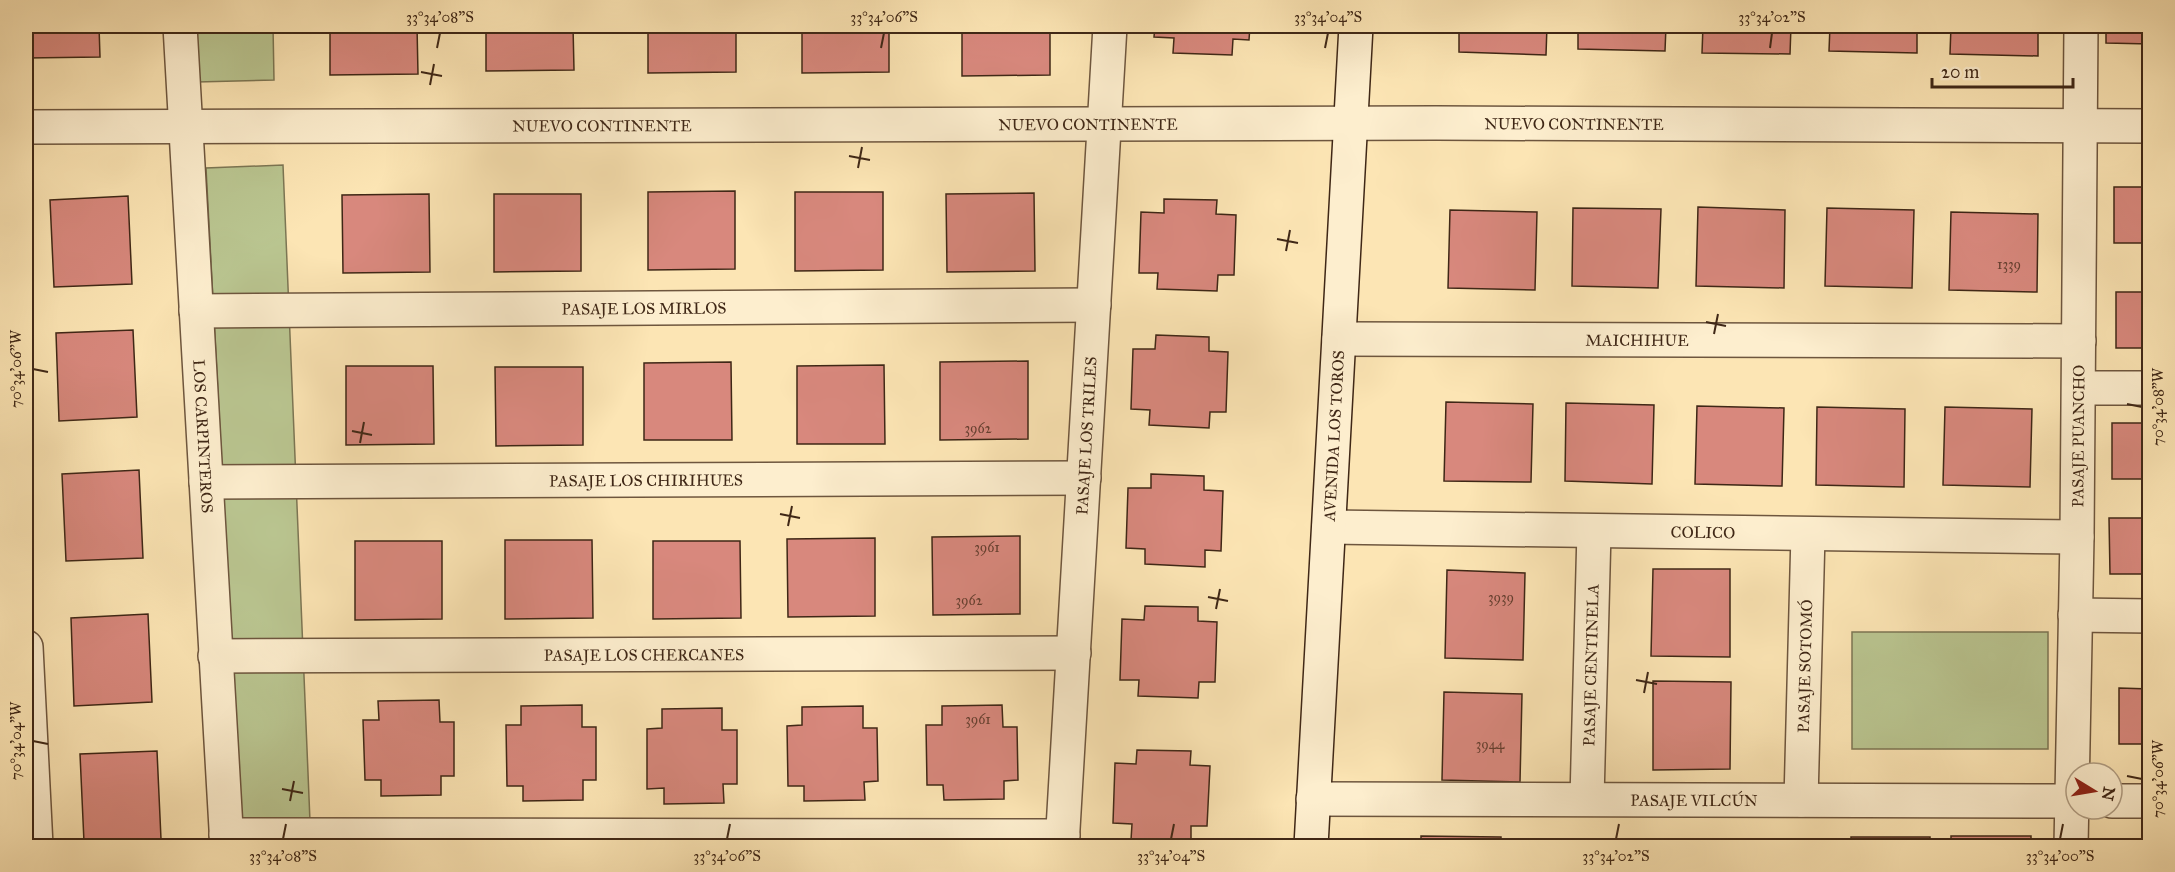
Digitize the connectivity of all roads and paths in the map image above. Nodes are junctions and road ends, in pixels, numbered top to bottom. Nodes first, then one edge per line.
1 (180, 26) edge
2 (1110, 26) edge
3 (1356, 26) edge
4 (2081, 26) edge
5 (1105, 123) junction
6 (1350, 123) junction
7 (2081, 126) junction
8 (2150, 126) edge
9 (26, 127) edge
10 (186, 127) junction
11 (1094, 306) junction
12 (196, 311) junction
13 (1339, 339) junction
14 (2079, 341) junction
15 (2079, 388) junction
16 (2150, 388) edge
17 (1084, 478) junction
18 (206, 482) junction
19 (1329, 527) junction
20 (1594, 531) junction
21 (1808, 534) junction
22 (2077, 537) junction
23 (2075, 615) junction
24 (2150, 616) edge
25 (26, 647) edge
26 (1074, 653) junction
27 (26, 655) edge
28 (215, 656) junction
29 (2074, 761) edge
30 (1314, 799) junction
31 (1587, 799) junction
32 (1801, 800) junction
33 (2064, 801) edge
34 (2124, 801) edge
35 (2150, 801) edge
36 (2073, 821) edge
37 (32, 838) edge
38 (226, 841) edge
39 (1063, 841) edge
40 (1311, 846) edge
41 (2071, 846) edge

1 - 10 street, LOS CARPINTEROS
2 - 5 street, PASAJE LOS TRILES
3 - 6 street, AVENIDA LOS TOROS
4 - 7 street, PASAJE PUANCHO
5 - 6 street, NUEVO CONTINENTE
5 - 10 street, NUEVO CONTINENTE
5 - 11 street, PASAJE LOS TRILES
6 - 7 street, NUEVO CONTINENTE
6 - 13 street, AVENIDA LOS TOROS
7 - 8 street, NUEVO CONTINENTE
7 - 14 street, PASAJE PUANCHO
9 - 10 street, NUEVO CONTINENTE
10 - 12 street, LOS CARPINTEROS
11 - 12 street, PASAJE LOS MIRLOS
11 - 17 street, PASAJE LOS TRILES
12 - 18 street, LOS CARPINTEROS
13 - 14 street, MAICHIHUE
13 - 19 street, AVENIDA LOS TOROS
14 - 15 street, PASAJE PUANCHO
15 - 16 street
15 - 22 street, PASAJE PUANCHO
17 - 18 street, PASAJE LOS CHIRIHUES
17 - 26 street, PASAJE LOS TRILES
18 - 28 street, LOS CARPINTEROS
19 - 20 street, COLICO
19 - 30 street, AVENIDA LOS TOROS
20 - 21 street, COLICO
20 - 31 street, PASAJE CENTINELA
21 - 22 street, COLICO
21 - 32 street, PASAJE SOTOMÓ
22 - 23 street, PASAJE PUANCHO
23 - 24 street
23 - 29 street, PASAJE PUANCHO
25 - 27 street
26 - 28 street, PASAJE LOS CHERCANES
26 - 39 street, PASAJE LOS TRILES
27 - 37 street
28 - 38 street, LOS CARPINTEROS
30 - 31 street, PASAJE VILCÚN
30 - 40 street, AVENIDA LOS TOROS
31 - 32 street, PASAJE VILCÚN
32 - 33 street, PASAJE VILCÚN
34 - 35 street
36 - 41 street, PASAJE PUANCHO
38 - 39 street

